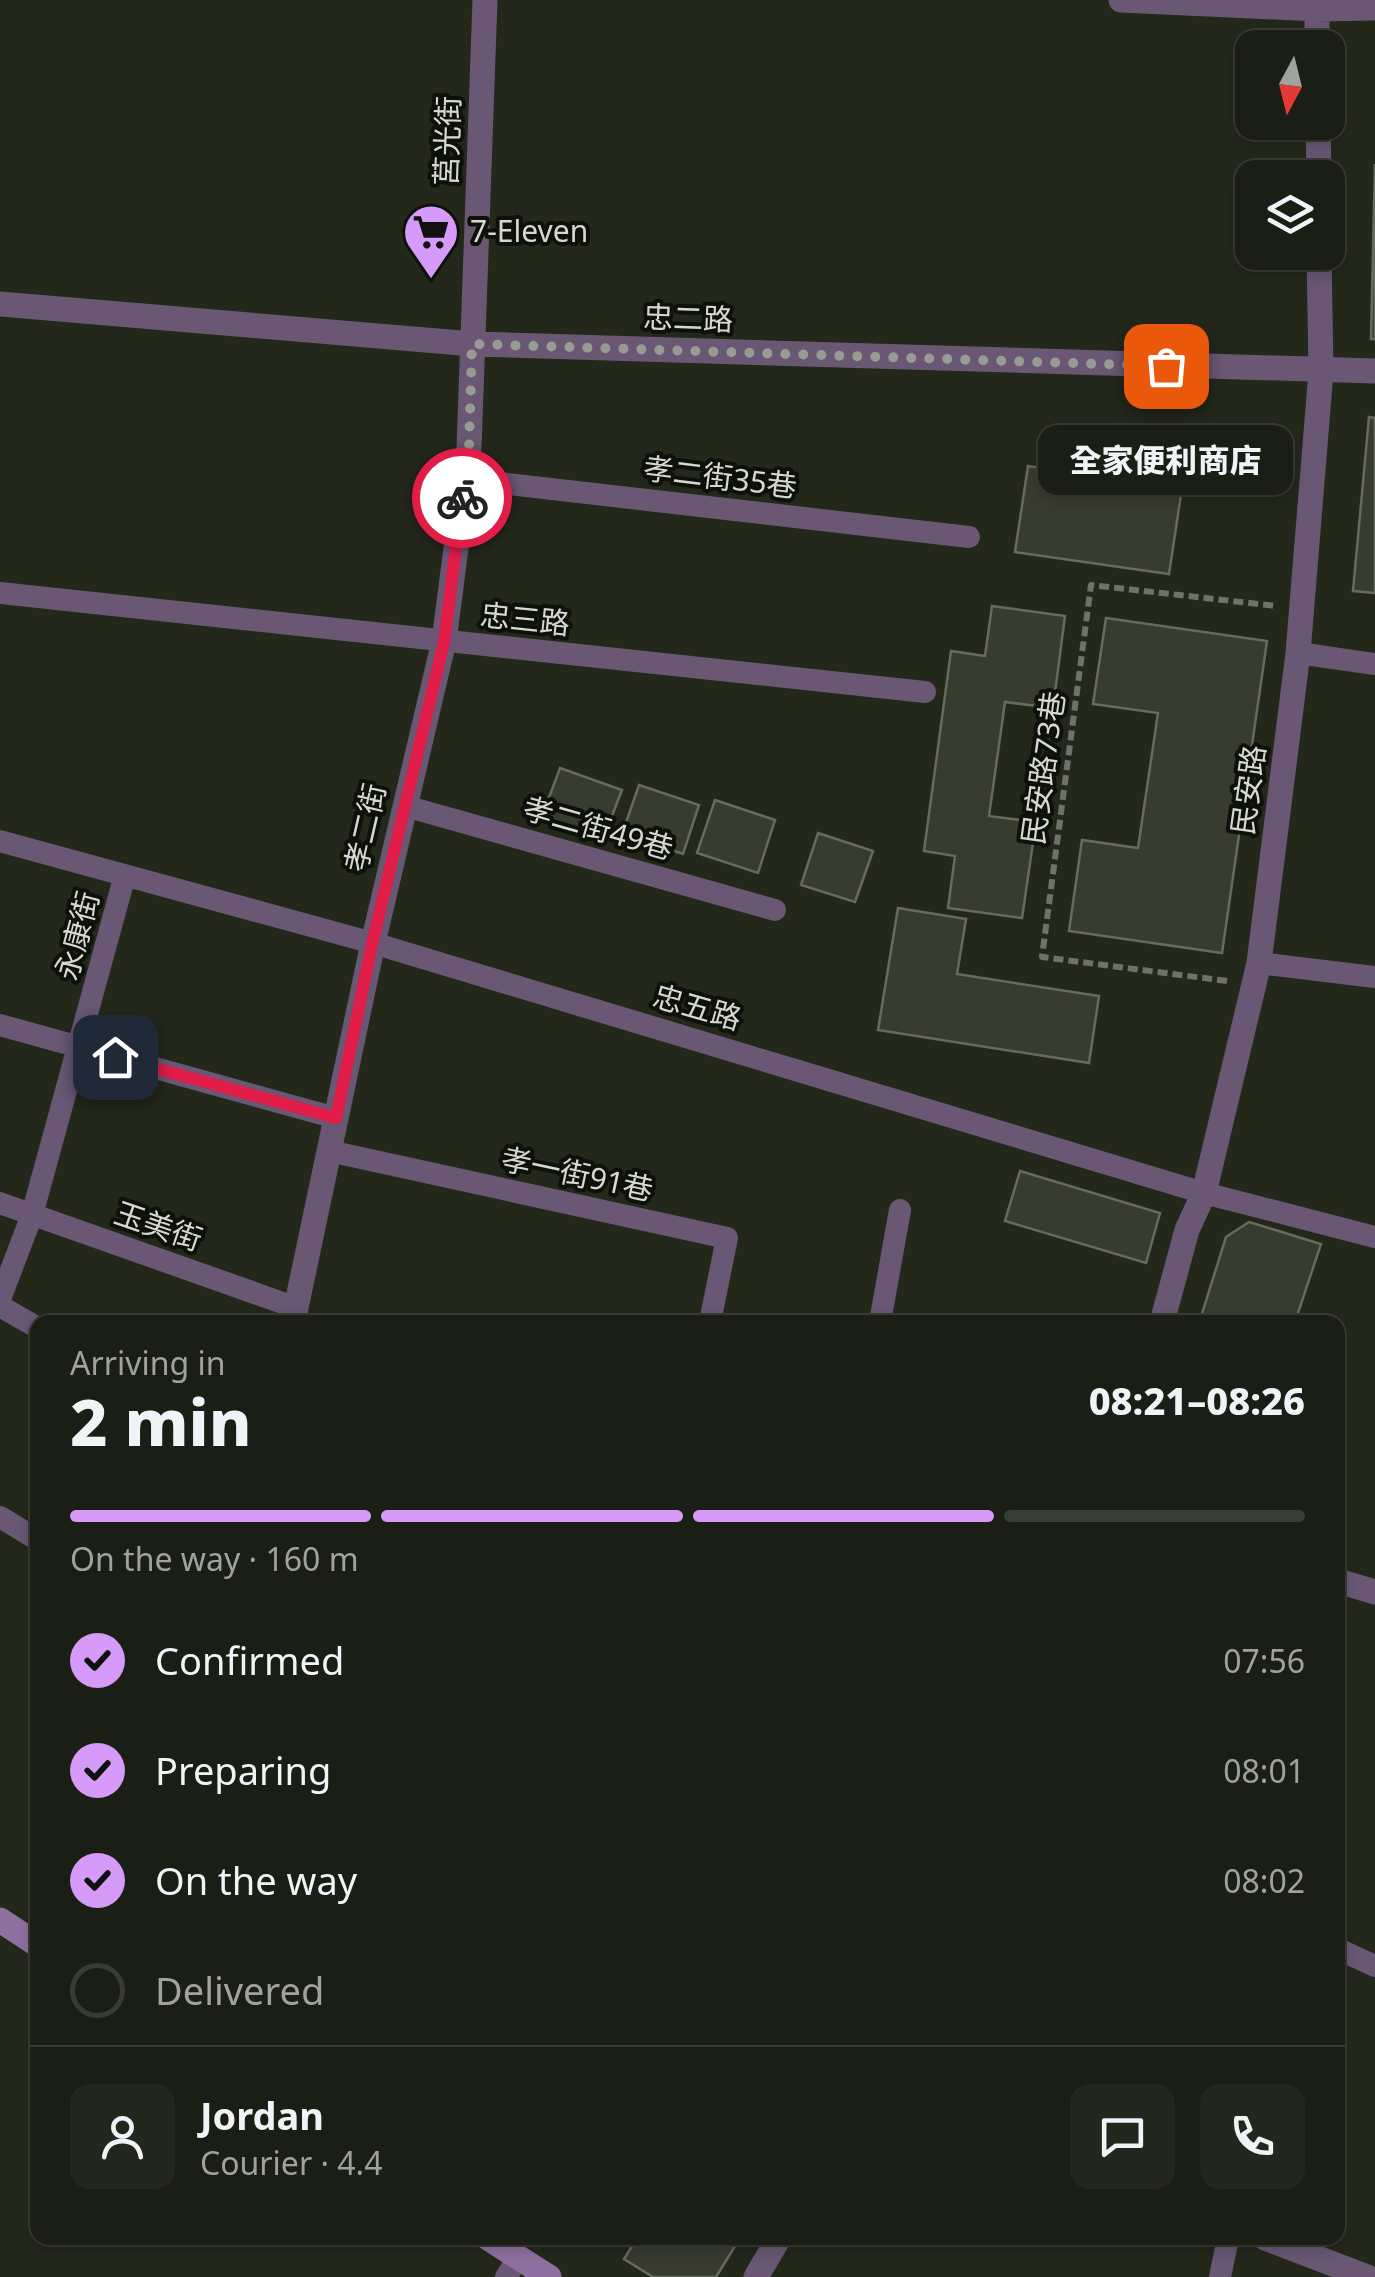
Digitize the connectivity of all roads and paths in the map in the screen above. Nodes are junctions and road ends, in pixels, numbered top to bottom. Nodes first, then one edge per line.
1 (486, 0) edge
2 (1121, 0) edge
3 (1317, 4) edge
4 (1375, 8) edge
5 (1317, 30) edge
6 (1319, 270) edge
7 (0, 304) edge
8 (472, 344) junction
9 (1375, 371) edge
10 (1321, 372) junction
11 (465, 478) junction
12 (968, 537) dead end
13 (0, 593) edge
14 (1301, 608) junction
15 (444, 642) junction
16 (1298, 654) junction
17 (1375, 664) edge
18 (925, 692) dead end
19 (405, 806) junction
20 (0, 841) edge
21 (125, 876) junction
22 (775, 910) dead end
23 (372, 944) junction
24 (1256, 974) junction
25 (1375, 977) edge
26 (0, 1025) edge
27 (78, 1046) junction
28 (336, 1118) junction
29 (329, 1151) junction
30 (1204, 1193) junction
31 (0, 1203) edge
32 (900, 1210) dead end
33 (32, 1215) junction
34 (1375, 1237) edge
35 (0, 1303) edge
36 (290, 1315) edge
37 (299, 1315) edge
38 (711, 1315) edge
39 (881, 1315) edge
40 (1164, 1315) edge
41 (30, 1323) edge
42 (0, 1517) edge
43 (30, 1535) edge
44 (1345, 1583) edge
45 (1375, 1592) edge
46 (0, 1920) edge
47 (30, 1940) edge
48 (1345, 1953) edge
49 (1375, 1966) edge
50 (494, 2245) edge
51 (775, 2245) edge
52 (1227, 2245) edge
53 (1283, 2245) edge
54 (512, 2267) edge
55 (550, 2277) edge
56 (756, 2277) edge
57 (1220, 2277) edge
58 (1366, 2277) edge

1 - 8 street, 莒光街
2 - 3 street
3 - 4 street
3 - 5 street
6 - 10 street, 民安路
7 - 8 street, 忠二路
8 - 10 street, 忠二路
8 - 11 street, 孝二街
9 - 10 street, 忠二路
10 - 14 street, 民安路
11 - 12 lane, 孝二街35巷
11 - 15 street, 孝二街
13 - 15 lane, 忠三路
14 - 16 street, 民安路
14 - 24 path, 民安路73巷
15 - 18 lane, 忠三路
15 - 19 street, 孝二街
16 - 17 lane
16 - 24 street, 民安路
19 - 22 lane, 孝二街49巷
19 - 23 street, 孝二街
20 - 21 lane, 忠五路
21 - 23 lane, 忠五路
21 - 27 lane, 永康街
23 - 28 street, 孝二街
23 - 30 lane, 忠五路
24 - 25 lane
24 - 30 street, 民安路
26 - 27 lane
27 - 28 lane
27 - 33 lane, 永康街
28 - 29 street, 孝二街
29 - 37 street, 孝二街
29 - 38 lane, 孝一街91巷
30 - 34 lane, 忠五路
30 - 40 street, 民安路
31 - 33 lane, 玉美街
32 - 39 lane
33 - 35 lane, 永康街
33 - 36 lane, 玉美街
35 - 41 lane
42 - 43 lane
44 - 45 street
46 - 47 main road
48 - 49 lane
50 - 54 main road
51 - 56 street
52 - 57 lane
53 - 58 street
54 - 55 main road

